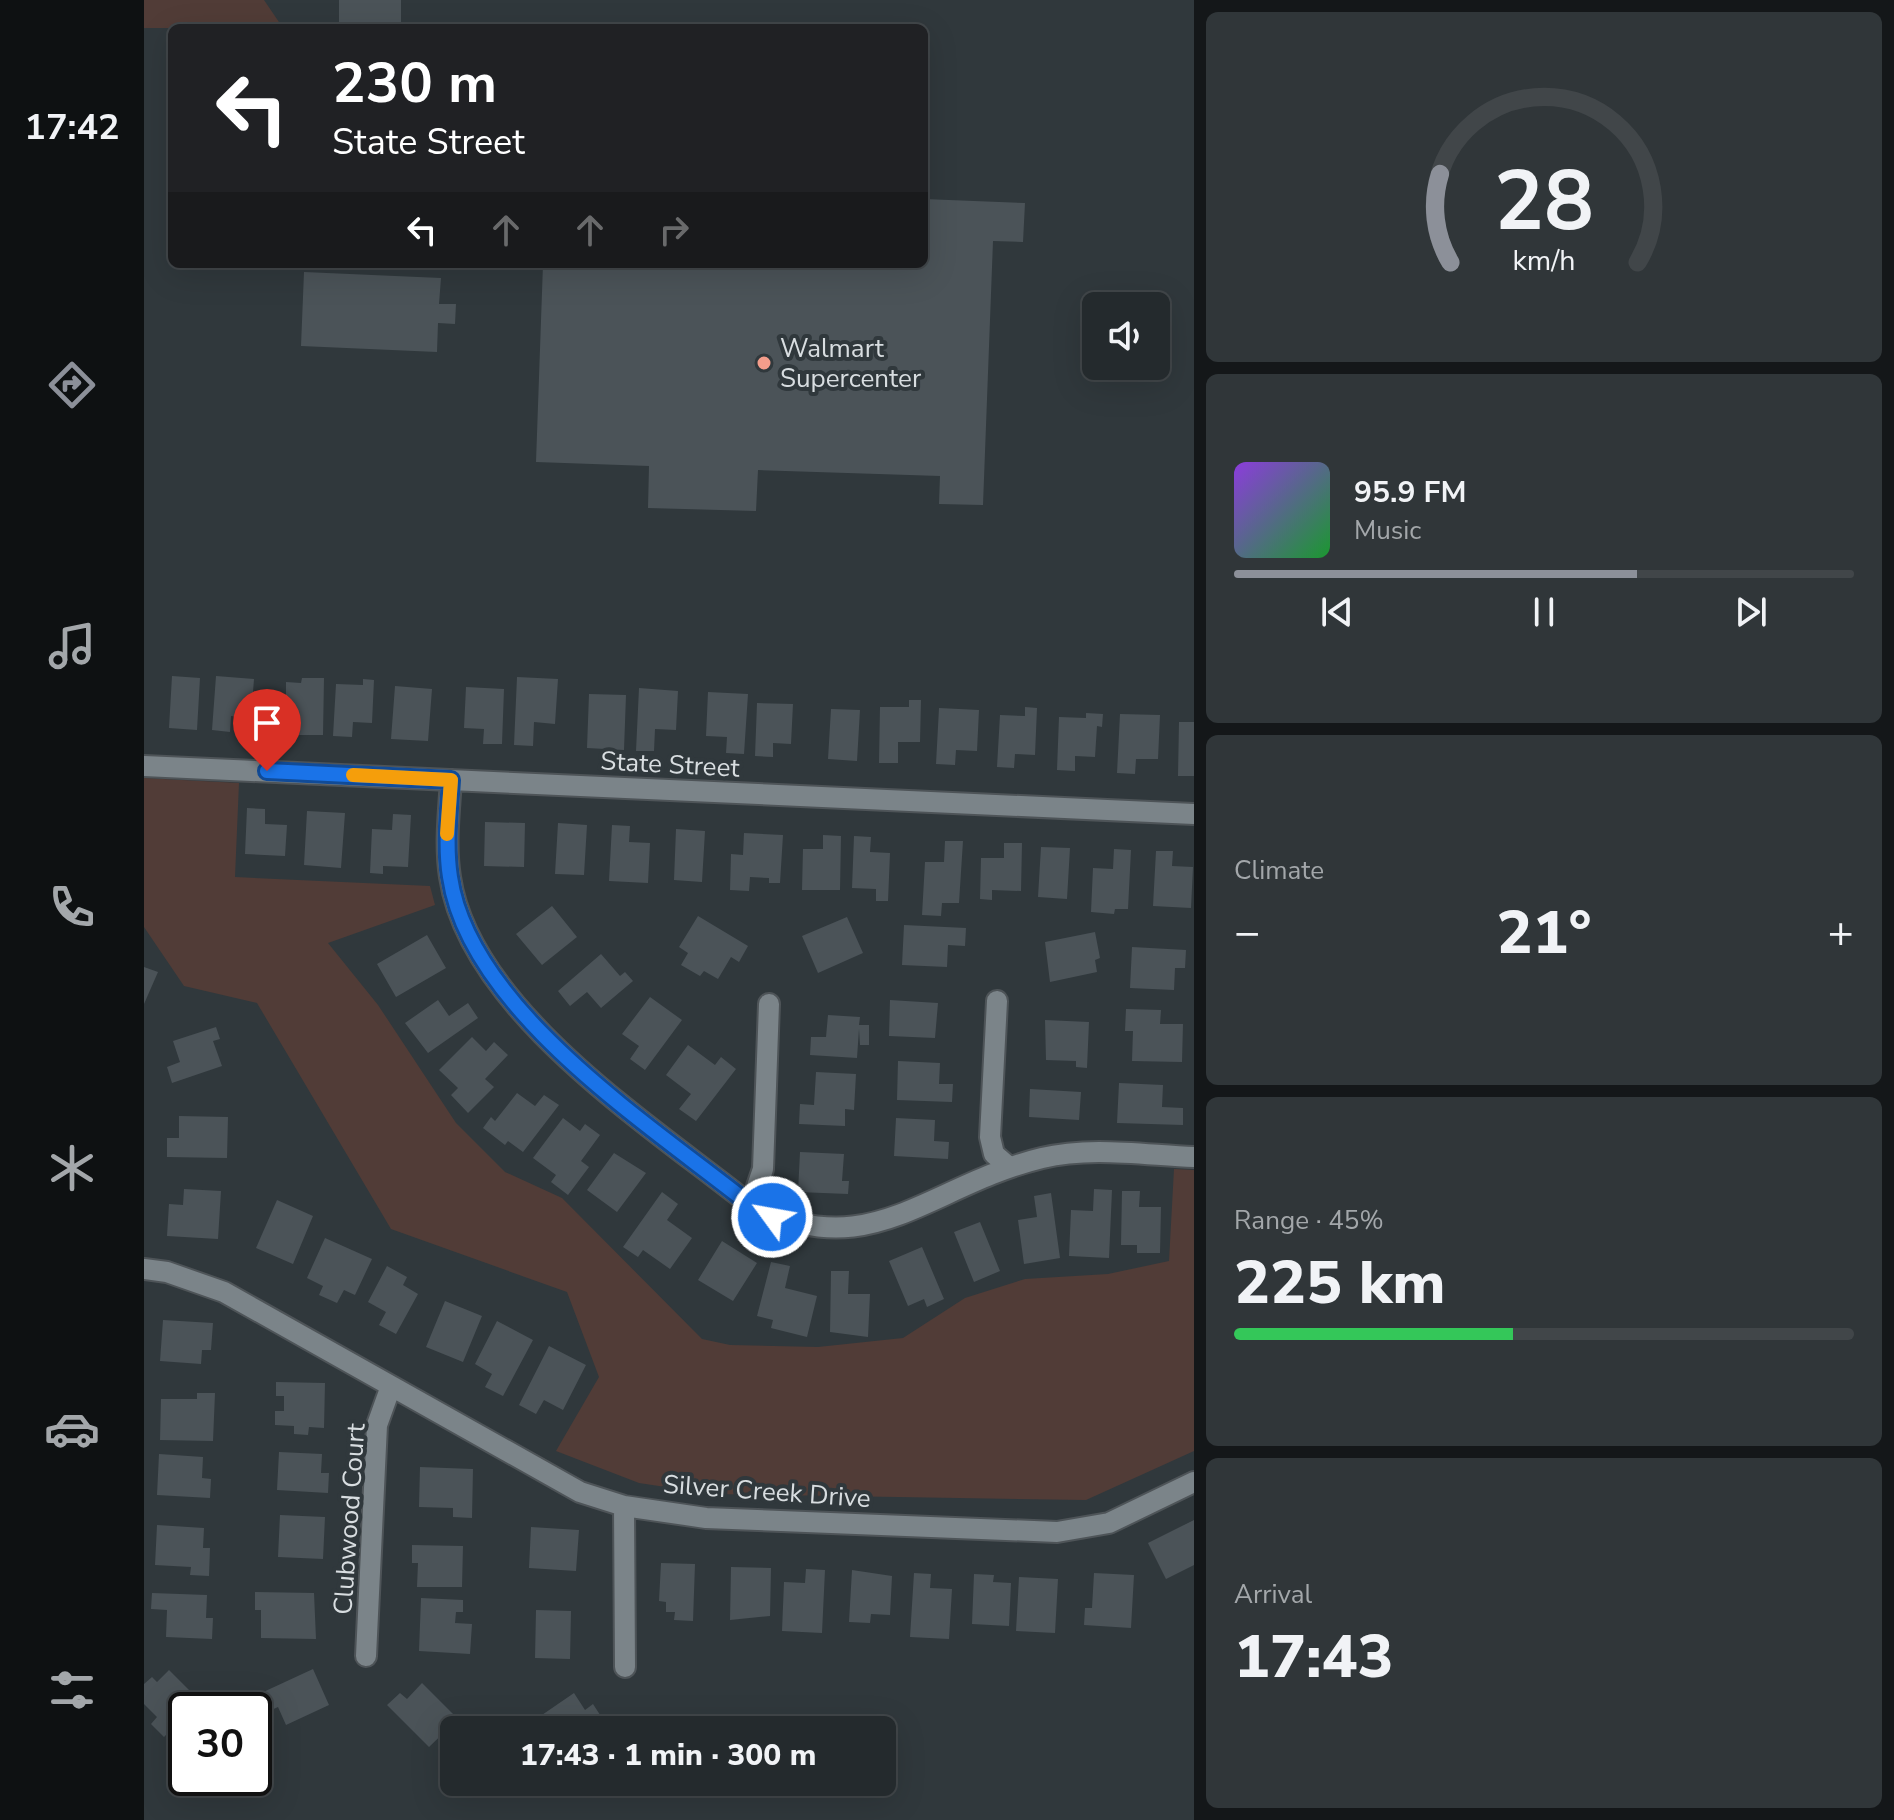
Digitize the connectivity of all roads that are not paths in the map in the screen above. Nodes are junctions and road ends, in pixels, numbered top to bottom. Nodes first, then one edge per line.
1 (144, 766) edge
2 (451, 780) junction
3 (1194, 814) edge
4 (997, 1001) dead end
5 (769, 1004) dead end
6 (1194, 1157) edge
7 (1009, 1167) junction
8 (751, 1204) junction
9 (144, 1269) edge
10 (391, 1386) junction
11 (1194, 1482) edge
12 (624, 1506) junction
13 (366, 1656) dead end
14 (625, 1667) dead end

1 - 2 street, State Street
2 - 3 street, State Street
2 - 8 street
4 - 7 street
5 - 8 street
6 - 7 street
7 - 8 street
9 - 10 street, Silver Creek Drive
10 - 12 street, Silver Creek Drive
10 - 13 street, Clubwood Court
11 - 12 street, Silver Creek Drive
12 - 14 street

